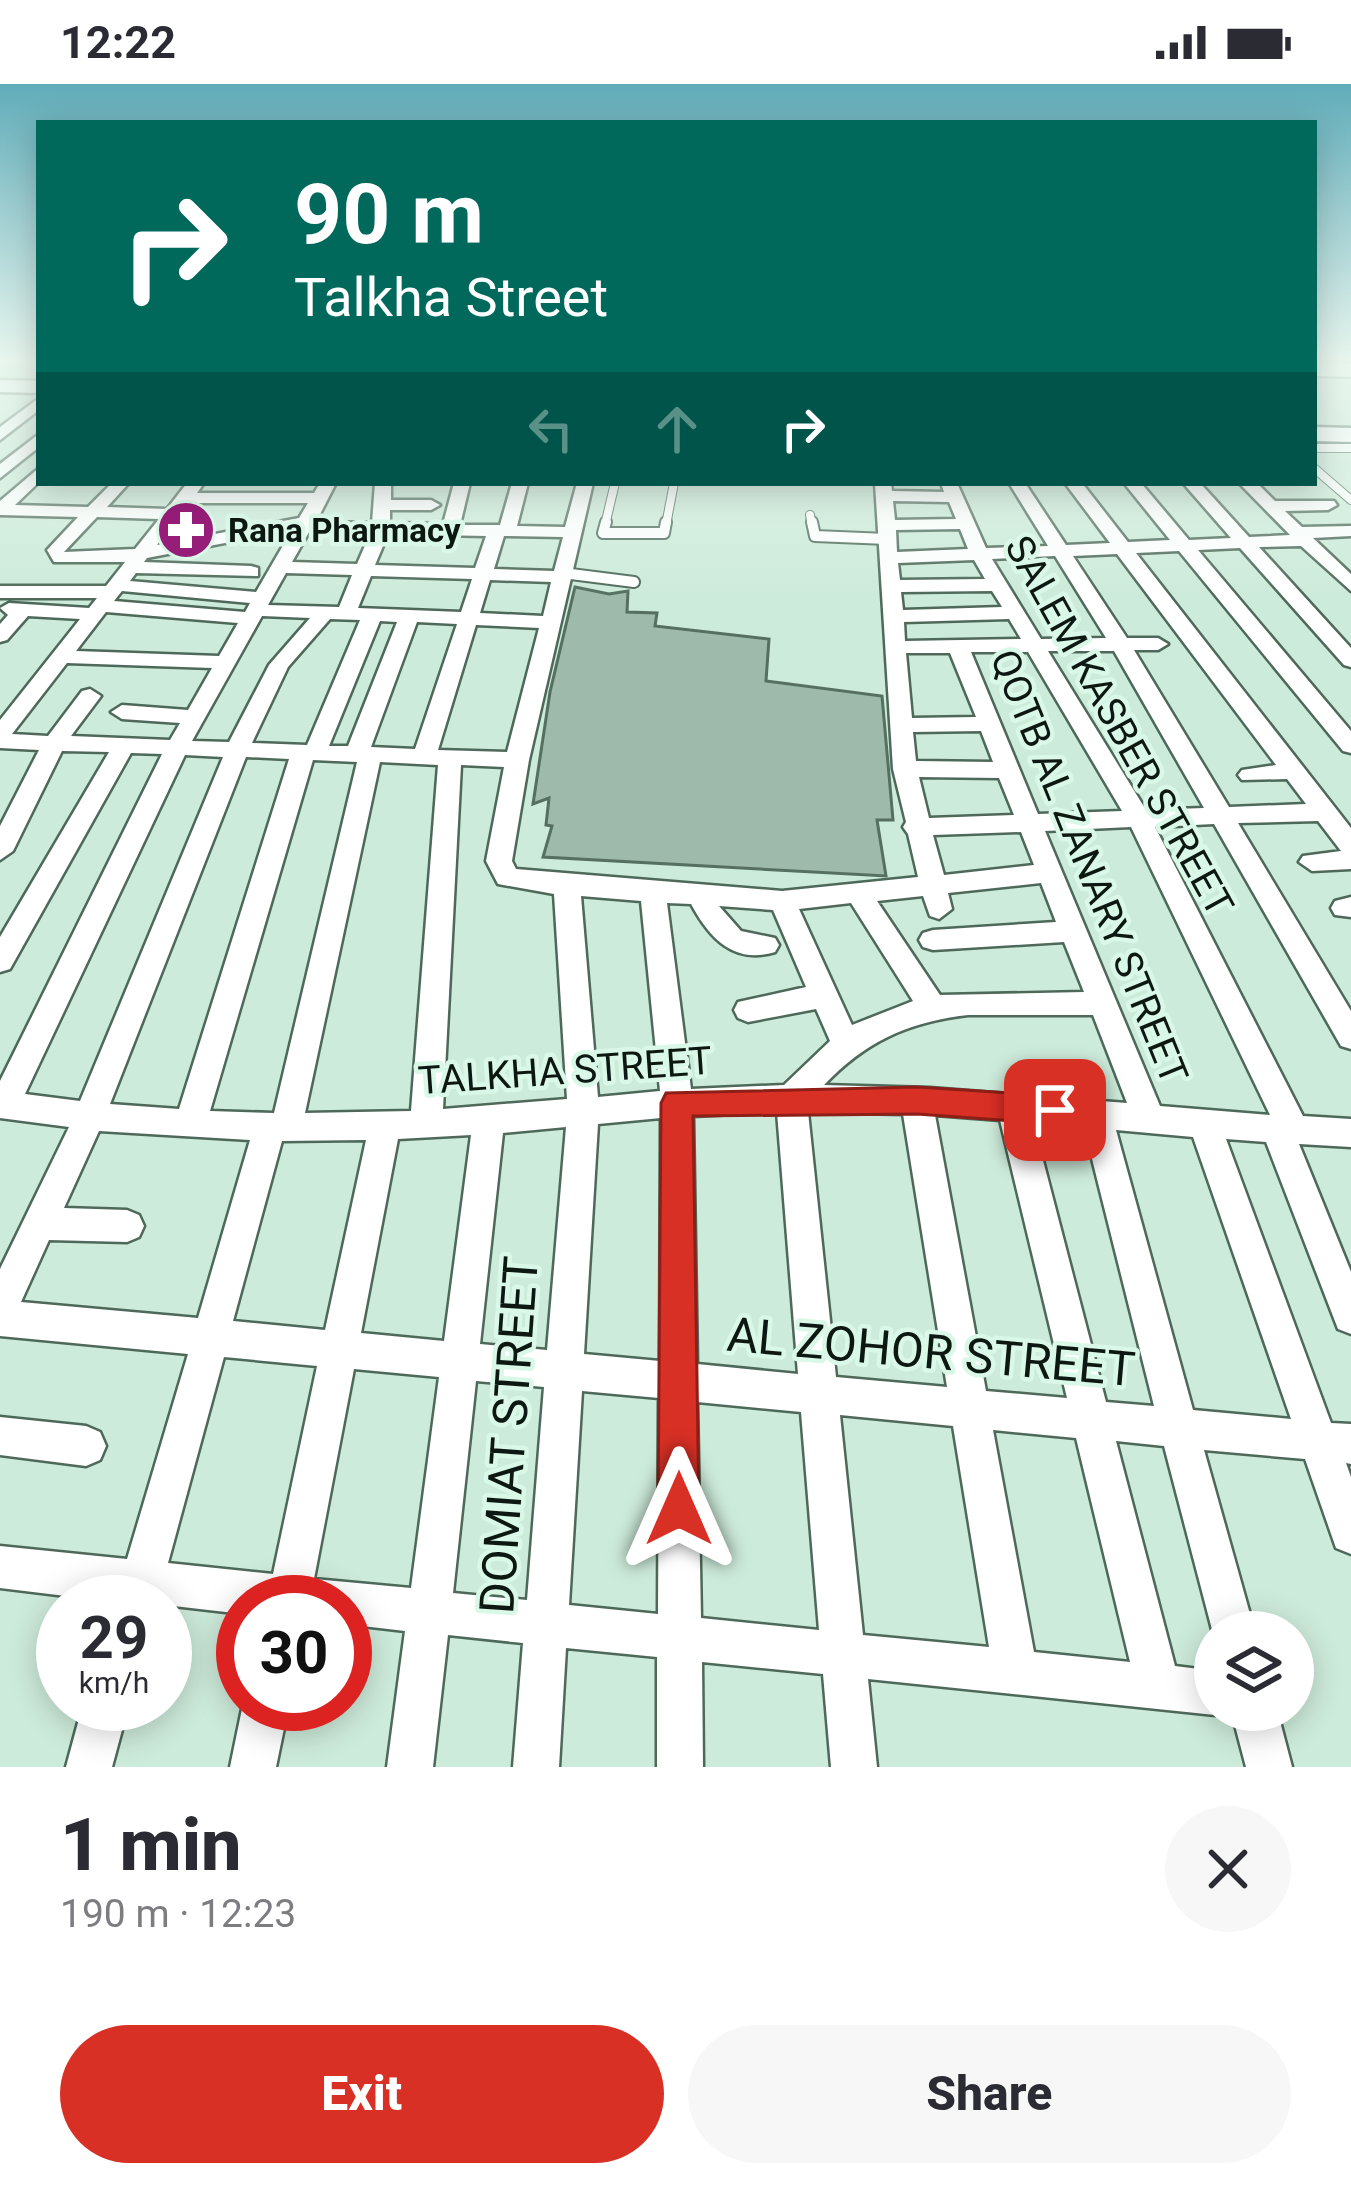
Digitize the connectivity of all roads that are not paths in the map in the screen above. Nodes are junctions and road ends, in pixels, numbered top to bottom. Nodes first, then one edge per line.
1 (0, 439) edge
2 (1350, 439) edge
3 (36, 442) edge
4 (36, 443) edge
5 (1317, 447) edge
6 (1317, 471) edge
7 (0, 473) edge
8 (36, 476) edge
9 (118, 486) edge
10 (383, 486) edge
11 (461, 486) edge
12 (519, 486) edge
13 (584, 486) edge
14 (614, 486) edge
15 (673, 486) edge
16 (1019, 486) edge
17 (1075, 486) edge
18 (1135, 486) edge
19 (1194, 486) edge
20 (1250, 486) edge
21 (263, 490) edge
22 (883, 490) edge
23 (952, 490) edge
24 (184, 498) edge
25 (1351, 500) edge
26 (385, 505) junction
27 (431, 505) dead end
28 (1328, 505) dead end
29 (1271, 506) junction
30 (315, 508) edge
31 (0, 510) edge
32 (92, 513) junction
33 (359, 514) dead end
34 (810, 515) dead end
35 (967, 524) junction
36 (381, 528) junction
37 (446, 530) junction
38 (502, 531) junction
39 (1351, 531) edge
40 (573, 532) junction
41 (117, 537) dead end
42 (239, 537) junction
43 (1302, 537) junction
44 (887, 541) junction
45 (1242, 541) junction
46 (1183, 544) junction
47 (1118, 548) junction
48 (1063, 553) junction
49 (980, 555) junction
50 (98, 560) junction
51 (135, 560) junction
52 (1351, 562) edge
53 (1328, 563) junction
54 (282, 567) junction
55 (365, 570) junction
56 (224, 571) junction
57 (251, 572) dead end
58 (424, 572) junction
59 (484, 574) junction
60 (563, 575) junction
61 (634, 582) dead end
62 (998, 585) junction
63 (1351, 585) edge
64 (890, 586) junction
65 (0, 592) edge
66 (105, 599) junction
67 (0, 608) edge
68 (257, 609) junction
69 (22, 610) junction
70 (335, 613) junction
71 (1016, 613) junction
72 (372, 615) junction
73 (408, 616) junction
74 (892, 616) junction
75 (470, 619) junction
76 (551, 622) junction
77 (0, 636) edge
78 (240, 641) junction
79 (1158, 644) dead end
80 (1034, 645) junction
81 (895, 646) junction
82 (958, 646) junction
83 (1122, 647) junction
84 (289, 652) junction
85 (62, 657) junction
86 (1351, 661) edge
87 (222, 669) junction
88 (269, 680) junction
89 (10, 709) edge
90 (122, 712) dead end
91 (194, 717) junction
92 (902, 724) junction
93 (989, 724) junction
94 (0, 738) edge
95 (54, 743) junction
96 (124, 746) junction
97 (1351, 746) edge
98 (177, 748) junction
99 (242, 750) junction
100 (309, 753) junction
101 (364, 755) junction
102 (437, 757) junction
103 (517, 760) junction
104 (905, 769) junction
105 (1008, 770) junction
106 (1293, 771) junction
107 (1250, 775) dead end
108 (1324, 812) junction
109 (1225, 818) junction
110 (1140, 821) junction
111 (1029, 823) junction
112 (915, 827) junction
113 (1351, 846) edge
114 (0, 851) edge
115 (1351, 860) edge
116 (1312, 862) dead end
117 (1050, 873) junction
118 (567, 886) junction
119 (653, 892) junction
120 (858, 893) junction
121 (700, 896) junction
122 (935, 897) junction
123 (782, 901) junction
124 (1073, 931) junction
125 (933, 940) dead end
126 (765, 945) dead end
127 (0, 962) edge
128 (827, 995) junction
129 (1102, 1004) junction
130 (932, 1006) junction
131 (748, 1010) dead end
132 (1351, 1037) edge
133 (846, 1044) junction
134 (791, 1098) junction
135 (917, 1100) junction
136 (677, 1103) junction
137 (2, 1105) edge
138 (1013, 1107) junction
139 (583, 1109) junction
140 (1096, 1114) junction
141 (89, 1118) junction
142 (1149, 1118) junction
143 (489, 1120) junction
144 (190, 1124) junction
145 (426, 1124) junction
146 (385, 1126) junction
147 (278, 1127) junction
148 (1207, 1127) junction
149 (1286, 1131) junction
150 (1351, 1133) edge
151 (40, 1224) junction
152 (127, 1226) dead end
153 (0, 1307) edge
154 (1351, 1316) edge
155 (0, 1318) edge
156 (211, 1336) junction
157 (340, 1348) junction
158 (460, 1361) junction
159 (564, 1372) junction
160 (679, 1380) junction
161 (819, 1393) junction
162 (970, 1408) junction
163 (1091, 1418) junction
164 (1179, 1427) junction
165 (0, 1436) edge
166 (1335, 1442) edge
167 (86, 1446) dead end
168 (1351, 1533) edge
169 (0, 1567) edge
170 (44, 1575) edge
171 (143, 1575) edge
172 (293, 1575) edge
173 (372, 1606) edge
174 (1227, 1611) edge
175 (429, 1613) junction
176 (546, 1624) junction
177 (680, 1638) junction
178 (843, 1654) junction
179 (1015, 1672) junction
180 (1158, 1687) junction
181 (1194, 1691) edge
182 (98, 1731) edge
183 (260, 1731) edge
184 (1260, 1731) edge
185 (88, 1767) edge
186 (253, 1767) edge
187 (410, 1767) edge
188 (536, 1767) edge
189 (680, 1767) edge
190 (854, 1767) edge
191 (1269, 1767) edge

1 - 3 street
2 - 5 lane
4 - 7 street
6 - 25 lane
8 - 31 street
9 - 32 street
10 - 26 street
11 - 37 street
12 - 38 street
13 - 40 street
14 - 15 lane
16 - 48 street
17 - 47 street
18 - 46 street
19 - 45 street
20 - 29 street
21 - 24 street
21 - 30 street
21 - 42 street
22 - 23 street
22 - 44 street
23 - 35 street, SALEM KASBER STREET
24 - 32 street
24 - 51 street
26 - 27 street
26 - 36 street
28 - 29 street
29 - 43 street
30 - 33 street
30 - 36 street
30 - 42 street
30 - 54 street
31 - 32 street
32 - 50 street
34 - 44 lane
35 - 44 street
35 - 49 street, SALEM KASBER STREET
36 - 37 street
36 - 55 street
37 - 38 street
37 - 58 street
38 - 40 street
38 - 59 street
39 - 43 street
40 - 60 street
41 - 50 street
42 - 51 street
42 - 56 street
43 - 45 street
43 - 53 street
44 - 49 street
44 - 64 street
45 - 46 street
45 - 86 street
46 - 47 street
46 - 97 street
47 - 48 street
47 - 106 street
48 - 49 street
48 - 83 street
49 - 62 street, SALEM KASBER STREET
50 - 51 street
51 - 56 street
51 - 66 street
52 - 53 street
53 - 63 street
54 - 55 street
54 - 68 street
55 - 58 street
55 - 70 street
56 - 57 street
58 - 59 street
58 - 73 street
59 - 60 street
59 - 75 street
60 - 61 lane
60 - 76 street
62 - 64 street
62 - 71 street, SALEM KASBER STREET
64 - 74 street
65 - 66 street
66 - 68 street
66 - 69 street
66 - 85 street
67 - 69 street
68 - 70 street
68 - 78 street
69 - 77 street
70 - 72 street
70 - 84 street
71 - 74 street
71 - 80 street, SALEM KASBER STREET
72 - 73 street
72 - 100 street
73 - 75 street
73 - 101 street
74 - 81 street
75 - 76 street
75 - 102 street
76 - 103 street
78 - 84 street
78 - 87 street
79 - 83 street
80 - 82 street
80 - 83 street
80 - 110 street, SALEM KASBER STREET
81 - 82 street
81 - 92 street
82 - 93 street, QOTB AL ZANARY STREET
83 - 109 street
84 - 88 street
85 - 87 street
85 - 89 street
87 - 88 street
87 - 91 street
88 - 99 street
89 - 94 street
89 - 95 street
90 - 91 street
91 - 98 street
92 - 93 street
92 - 104 street
93 - 105 street, QOTB AL ZANARY STREET
94 - 95 street
95 - 96 street
95 - 114 street
96 - 98 street
96 - 127 street
98 - 99 street
98 - 137 street
99 - 100 street
99 - 141 street
100 - 101 street
100 - 144 street
101 - 102 street
101 - 147 street
102 - 103 street
102 - 145 street
103 - 118 street
104 - 105 street
104 - 112 street
105 - 111 street, QOTB AL ZANARY STREET
106 - 107 street
106 - 108 street
108 - 109 street
108 - 113 street
109 - 110 street
109 - 132 street
110 - 111 street
110 - 149 street, SALEM KASBER STREET
111 - 112 street
111 - 117 street, QOTB AL ZANARY STREET
112 - 122 street
115 - 116 street
117 - 122 street
117 - 124 street, QOTB AL ZANARY STREET
118 - 119 street
118 - 139 street, DOMIAT STREET
119 - 121 street
119 - 136 street
120 - 122 street
120 - 123 street
120 - 130 street
121 - 123 street
121 - 126 street
123 - 128 street
124 - 125 street
124 - 129 street, QOTB AL ZANARY STREET
128 - 131 street
128 - 133 street
129 - 130 street
129 - 142 street, QOTB AL ZANARY STREET
130 - 133 street
133 - 134 street
134 - 135 street, TALKHA STREET
134 - 136 street, TALKHA STREET
134 - 161 street
135 - 138 street, TALKHA STREET
135 - 162 street
136 - 139 street, TALKHA STREET
136 - 160 street
137 - 141 street, TALKHA STREET
138 - 140 street, TALKHA STREET
138 - 163 street
139 - 143 street, TALKHA STREET
139 - 159 street, DOMIAT STREET
140 - 142 street, TALKHA STREET
140 - 164 street
141 - 144 street, TALKHA STREET
141 - 151 street
142 - 148 street, TALKHA STREET
143 - 145 street, TALKHA STREET
143 - 158 street
144 - 147 street, TALKHA STREET
145 - 146 street, TALKHA STREET
146 - 147 street, TALKHA STREET
146 - 157 street
147 - 156 street
148 - 149 street, TALKHA STREET
148 - 166 street
149 - 150 street, TALKHA STREET
149 - 154 street, SALEM KASBER STREET
151 - 152 street
151 - 153 street
155 - 156 street, AL ZOHOR STREET
156 - 157 street, AL ZOHOR STREET
156 - 171 street
157 - 158 street, AL ZOHOR STREET
157 - 172 street
158 - 159 street, AL ZOHOR STREET
158 - 175 street
159 - 160 street, AL ZOHOR STREET
159 - 176 street, DOMIAT STREET
160 - 161 street, AL ZOHOR STREET
160 - 177 street
161 - 162 street, AL ZOHOR STREET
161 - 178 street
162 - 163 street, AL ZOHOR STREET
162 - 179 street
163 - 164 street, AL ZOHOR STREET
163 - 180 street
164 - 166 street, AL ZOHOR STREET
164 - 174 street
165 - 167 street
166 - 168 street
169 - 170 street
173 - 175 street
175 - 176 street
175 - 187 street
176 - 177 street
176 - 188 street, DOMIAT STREET
177 - 178 street
177 - 189 street
178 - 179 street
178 - 190 street
179 - 180 street
180 - 181 street
182 - 185 street
183 - 186 street
184 - 191 street

